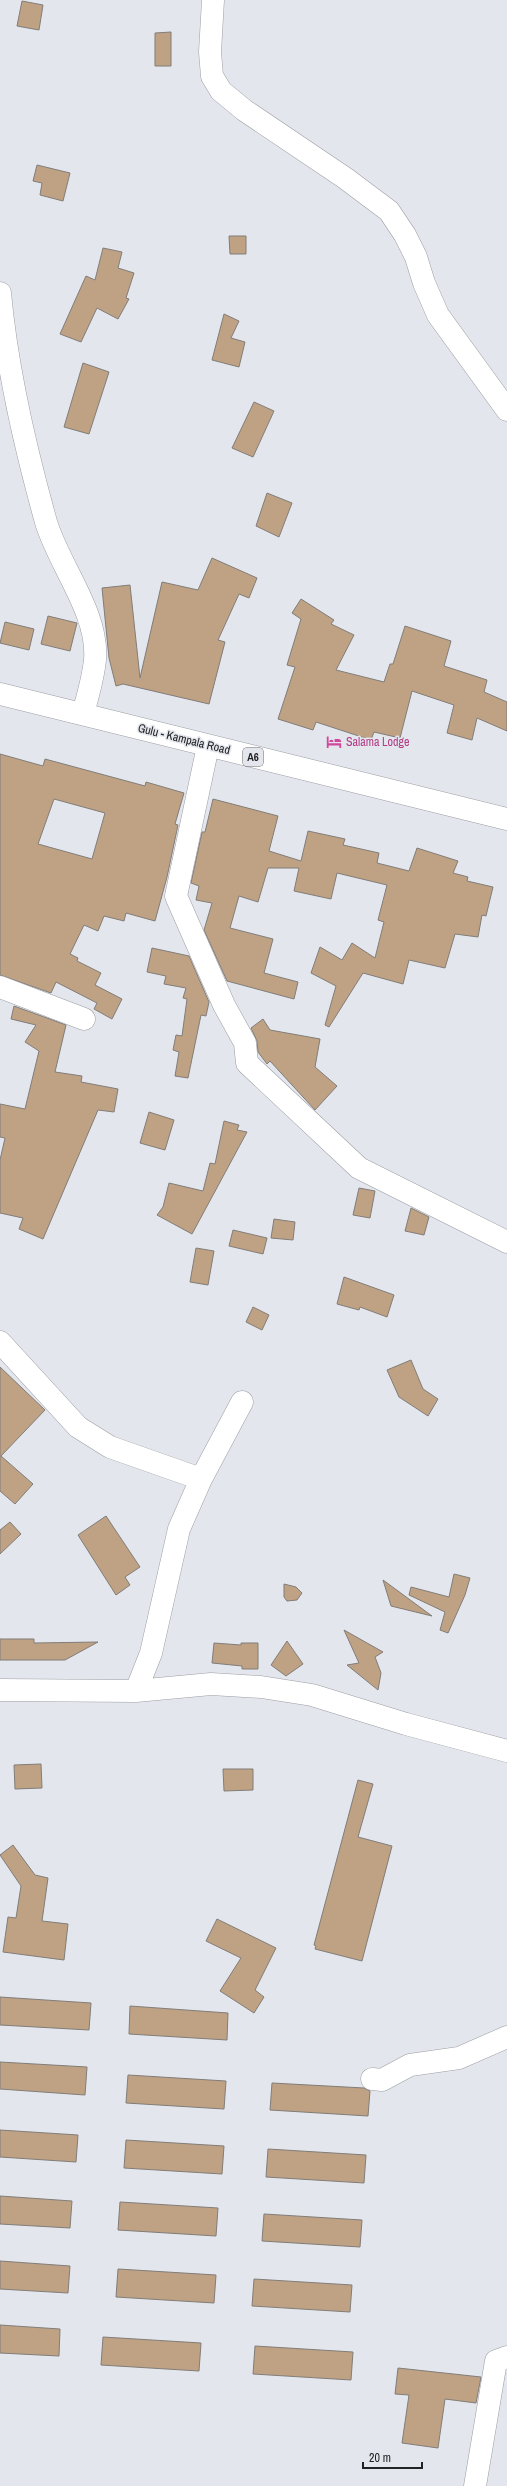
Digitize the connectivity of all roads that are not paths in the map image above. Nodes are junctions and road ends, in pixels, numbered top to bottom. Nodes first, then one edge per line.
1 (214, 0) edge
2 (0, 293) edge
3 (507, 410) edge
4 (0, 694) edge
5 (83, 713) junction
6 (208, 746) junction
7 (507, 819) edge
8 (0, 987) edge
9 (84, 1019) dead end
10 (507, 1242) edge
11 (0, 1342) edge
12 (242, 1402) dead end
13 (201, 1479) junction
14 (0, 1690) edge
15 (136, 1691) junction
16 (507, 1751) edge
17 (507, 2037) edge
18 (372, 2079) dead end
19 (507, 2357) edge
20 (475, 2486) edge

1 - 3 street
2 - 5 street
4 - 5 street, Gulu - Kampala Road / A6
5 - 6 street, Gulu - Kampala Road / A6
6 - 7 street, Gulu - Kampala Road / A6
6 - 10 street
8 - 9 street
11 - 13 street
12 - 13 street
13 - 15 street
14 - 15 street
15 - 16 street
17 - 18 street
19 - 20 street

